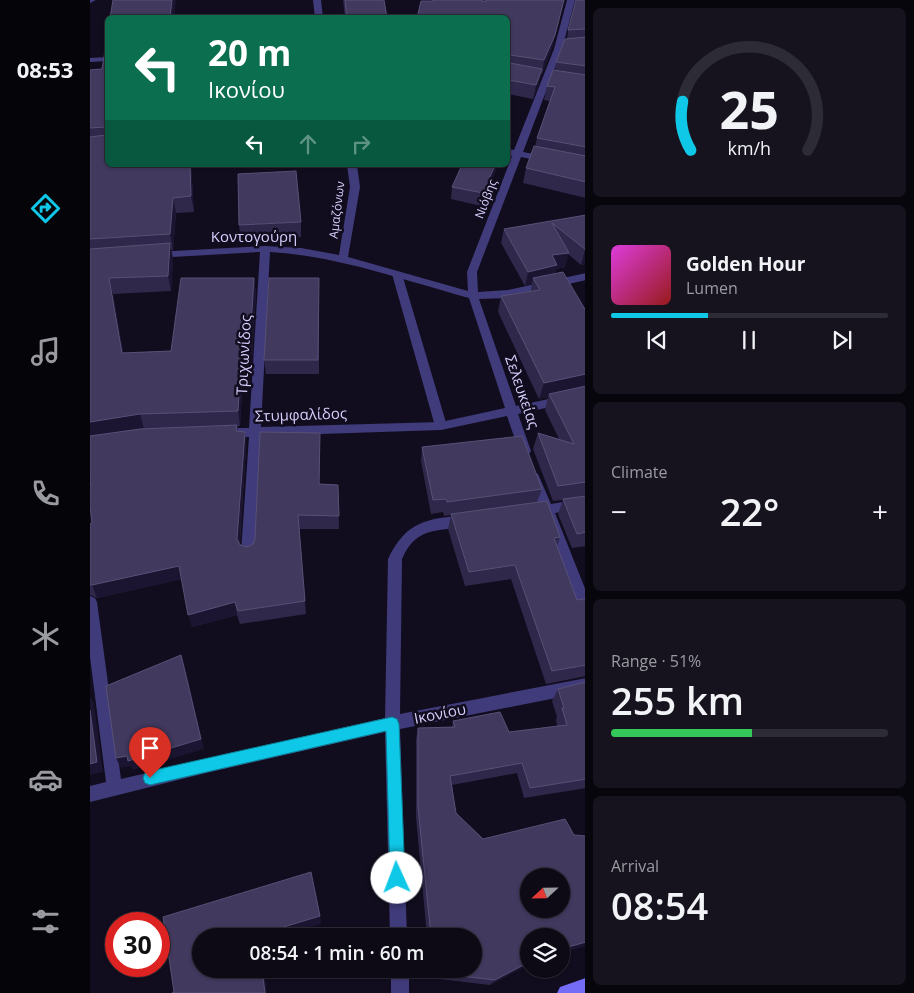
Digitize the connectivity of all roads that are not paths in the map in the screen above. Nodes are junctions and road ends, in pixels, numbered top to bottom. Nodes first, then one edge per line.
1 (317, 0) edge
2 (571, 0) edge
3 (319, 15) edge
4 (105, 59) edge
5 (90, 60) edge
6 (512, 153) edge
7 (556, 161) edge
8 (352, 167) edge
9 (507, 167) edge
10 (265, 249) junction
11 (140, 256) edge
12 (343, 259) junction
13 (397, 274) junction
14 (585, 276) edge
15 (474, 296) junction
16 (585, 395) edge
17 (511, 412) junction
18 (441, 426) junction
19 (255, 433) junction
20 (218, 434) edge
21 (585, 503) edge
22 (546, 510) junction
23 (528, 512) edge
24 (481, 518) edge
25 (248, 552) edge
26 (90, 602) edge
27 (585, 610) edge
28 (585, 685) edge
29 (392, 724) junction
30 (114, 787) junction
31 (90, 794) edge
32 (399, 928) edge
33 (400, 978) edge
34 (585, 987) edge
35 (400, 993) edge
36 (566, 993) edge

1 - 3 street
2 - 6 street, Νιόβης
4 - 5 street
6 - 7 street
8 - 12 street, Αμαζόνων
9 - 15 street, Νιόβης
10 - 11 street, Κοντογούρη
10 - 12 street, Κοντογούρη
10 - 19 street, Τριχωνίδος
12 - 13 street, Κοντογούρη
13 - 15 street, Κοντογούρη
13 - 18 street
14 - 15 street, Κοντογούρη
15 - 17 street, Σελευκείας
16 - 17 street, Στυμφαλίδος
17 - 18 street, Στυμφαλίδος
17 - 22 street, Σελευκείας
18 - 19 street, Στυμφαλίδος
19 - 20 street, Στυμφαλίδος
19 - 25 street, Τριχωνίδος
21 - 22 street
22 - 23 street
22 - 27 street, Σελευκείας
24 - 29 street
26 - 30 street
28 - 29 street, Ικονίου
29 - 30 street, Ικονίου
29 - 32 street
30 - 31 street, Ικονίου
33 - 35 street
34 - 36 street

